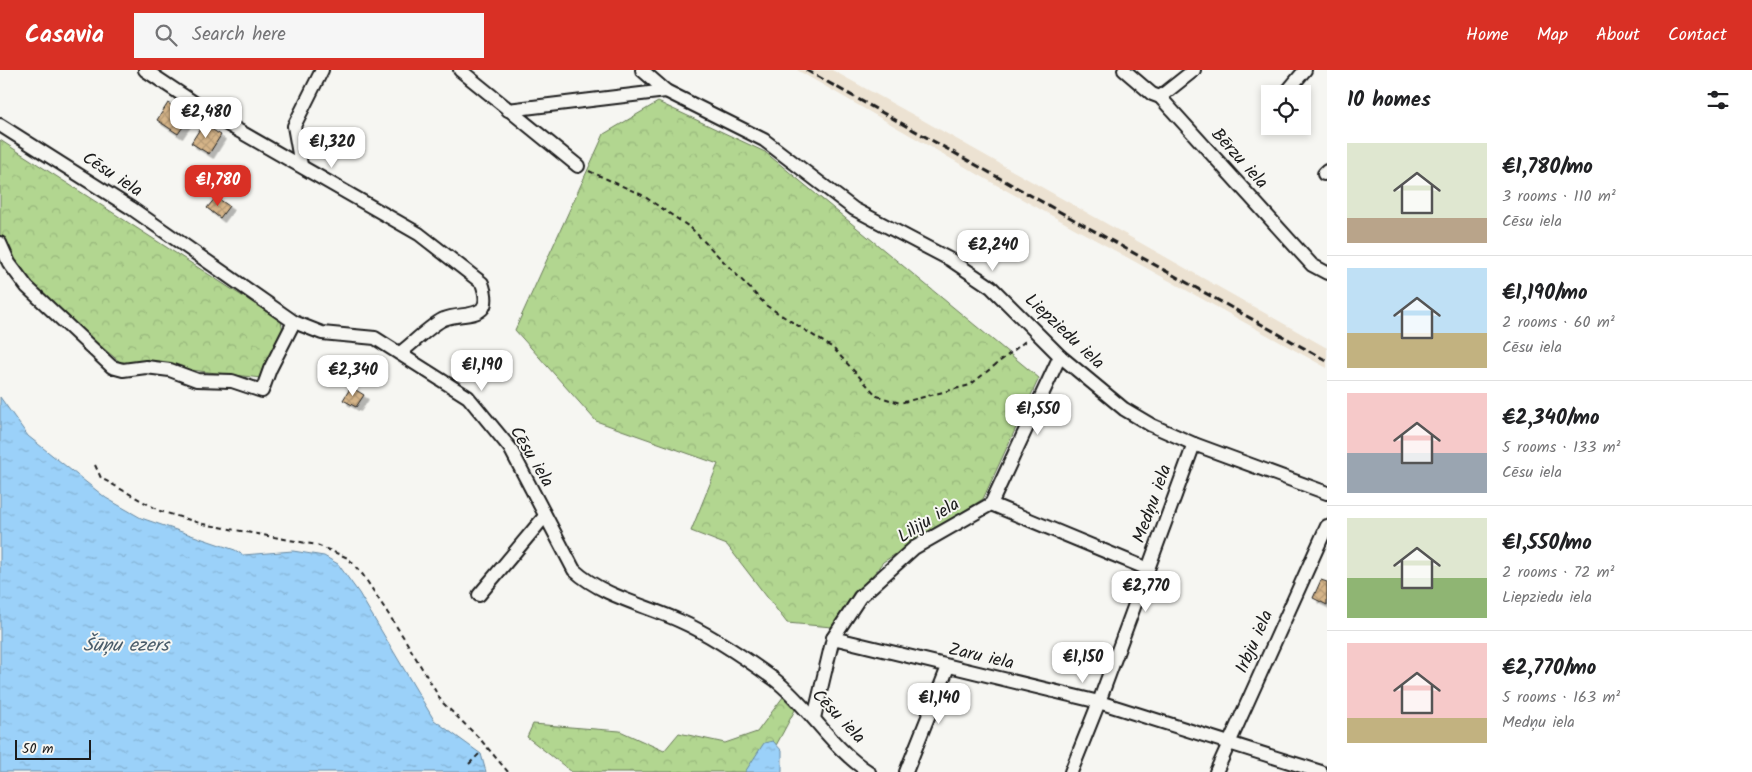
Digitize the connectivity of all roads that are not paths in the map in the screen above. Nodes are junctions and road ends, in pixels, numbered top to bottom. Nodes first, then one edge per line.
1 (146, 70) edge
2 (322, 70) edge
3 (460, 70) edge
4 (642, 70) edge
5 (1124, 70) edge
6 (1194, 70) edge
7 (1305, 70) edge
8 (1134, 75) edge
9 (1292, 85) edge
10 (666, 91) junction
11 (1160, 97) junction
12 (508, 110) junction
13 (0, 125) edge
14 (301, 165) junction
15 (578, 166) road end
16 (0, 243) edge
17 (1327, 273) edge
18 (294, 322) junction
19 (400, 353) junction
20 (1060, 356) junction
21 (1194, 444) junction
22 (1327, 493) edge
23 (991, 504) junction
24 (545, 516) junction
25 (1327, 526) edge
26 (1148, 569) junction
27 (479, 594) dead end
28 (833, 638) junction
29 (948, 667) junction
30 (1099, 702) junction
31 (814, 718) junction
32 (1229, 743) junction
33 (870, 772) edge
34 (906, 772) edge
35 (1071, 772) edge
36 (1216, 772) edge
37 (1321, 772) edge

1 - 14 street
2 - 14 street
3 - 12 street
4 - 10 street, Liepziedu iela
5 - 8 street, Bērzu iela
6 - 11 street
7 - 9 street
8 - 11 street, Bērzu iela
10 - 12 street
10 - 20 street, Liepziedu iela
11 - 17 street, Bērzu iela
12 - 15 street
13 - 18 street, Cēsu iela
14 - 19 street
16 - 18 street
18 - 19 street, Cēsu iela
19 - 24 street, Cēsu iela
20 - 21 street, Liepziedu iela
20 - 23 street
21 - 22 street, Liepziedu iela
21 - 26 street, Medņu iela
23 - 26 street
23 - 28 street, Liliju iela
24 - 27 street
24 - 31 street, Cēsu iela
25 - 32 street, Irbju iela
26 - 30 street, Medņu iela
28 - 29 street, Zaru iela
28 - 31 street, Liliju iela
29 - 30 street, Zaru iela
29 - 34 street
30 - 32 street, Zaru iela
30 - 35 street, Medņu iela
31 - 33 street, Cēsu iela
32 - 36 street, Irbju iela
32 - 37 street, Zaru iela

